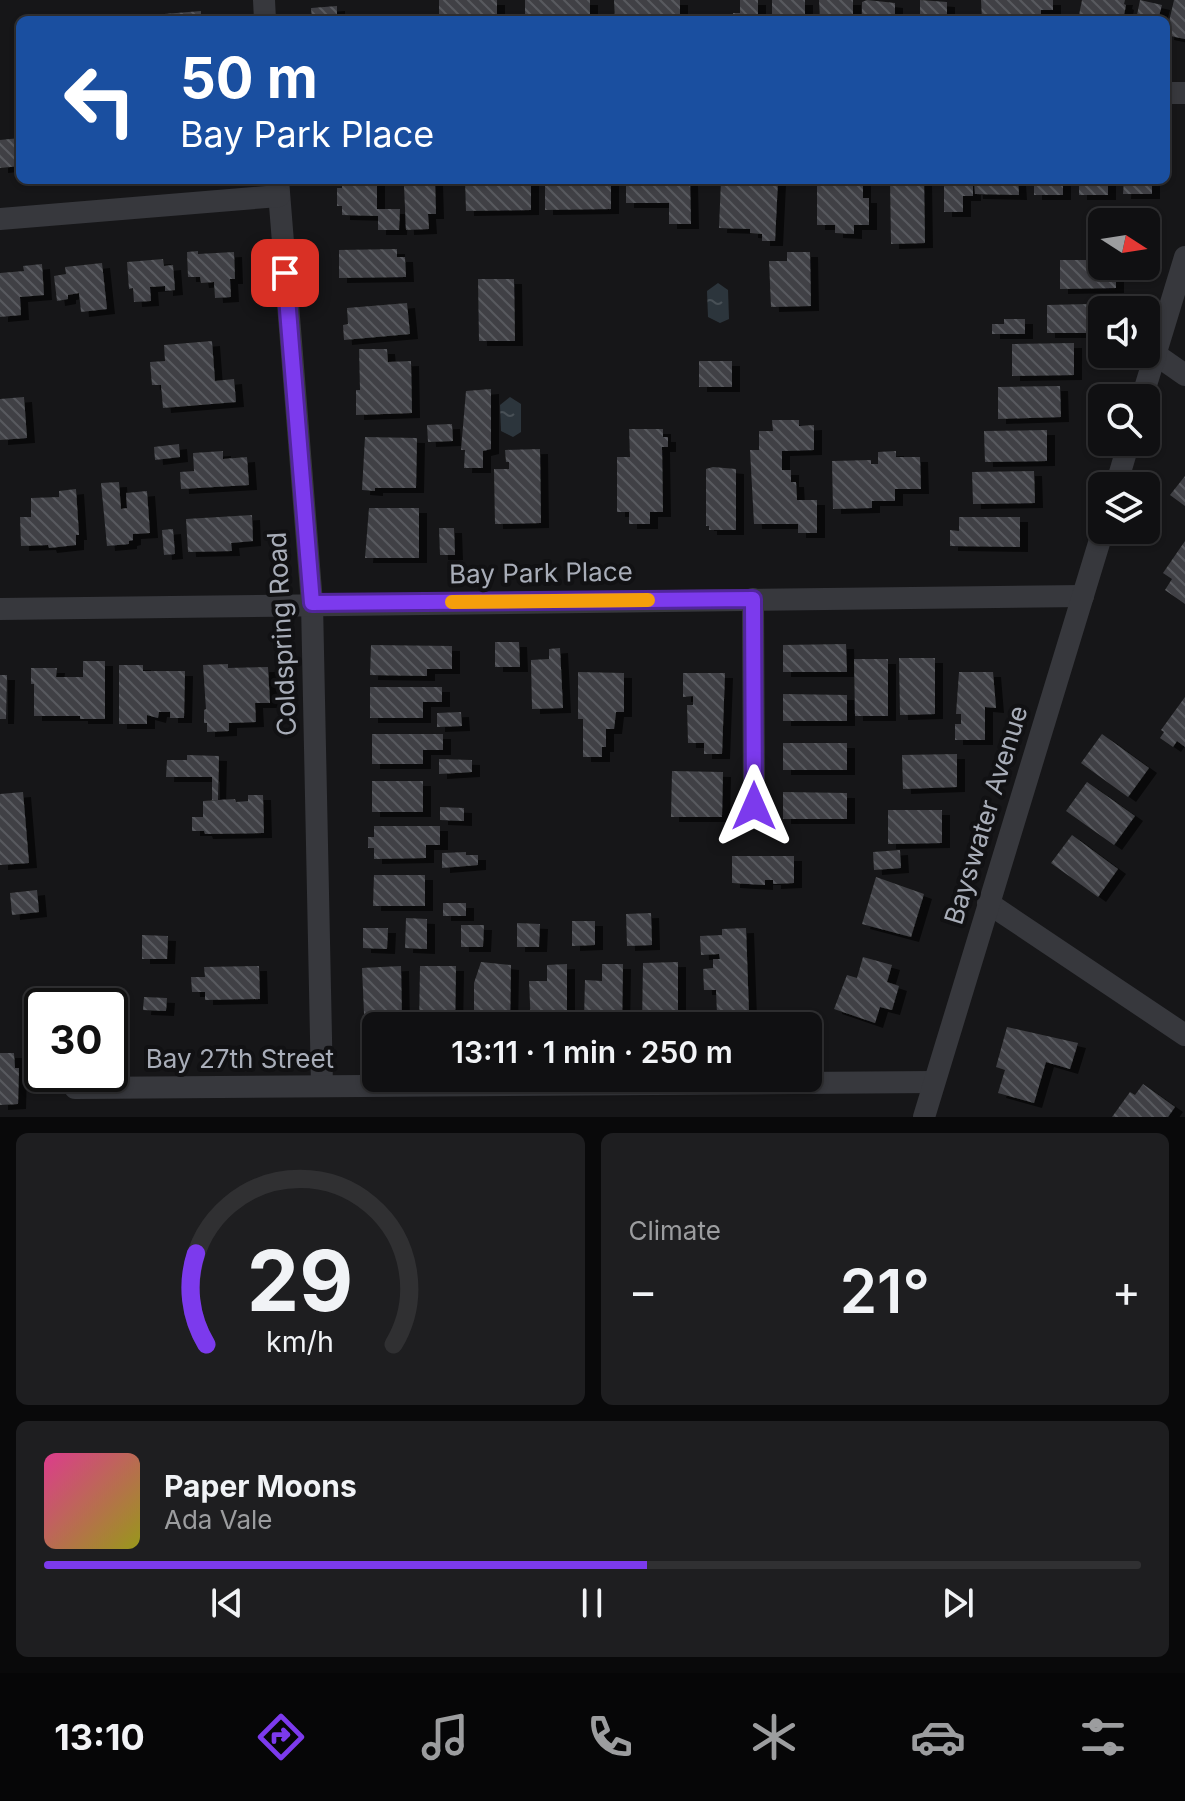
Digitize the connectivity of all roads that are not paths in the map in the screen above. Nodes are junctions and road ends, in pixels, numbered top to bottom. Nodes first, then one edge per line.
1 (279, 188) edge
2 (0, 219) edge
3 (1185, 257) edge
4 (1160, 338) edge
5 (1160, 358) edge
6 (1185, 375) edge
7 (1099, 544) edge
8 (1083, 596) junction
9 (753, 599) junction
10 (312, 603) junction
11 (0, 609) edge
12 (754, 806) dead end
13 (988, 903) junction
14 (1185, 1035) edge
15 (934, 1082) junction
16 (322, 1086) junction
17 (128, 1088) edge
18 (924, 1117) edge

1 - 2 street
1 - 10 street, Coldspring Road
3 - 4 street
5 - 6 street
7 - 8 street, Bayswater Avenue
8 - 9 street, Bay Park Place
8 - 13 street, Bayswater Avenue
9 - 10 street, Bay Park Place
9 - 12 street
10 - 11 street, Bay Park Place
10 - 16 street, Coldspring Road
13 - 14 street
13 - 15 street, Bayswater Avenue
15 - 16 street, Bay 27th Street
15 - 18 street, Bayswater Avenue
16 - 17 street, Bay 27th Street

